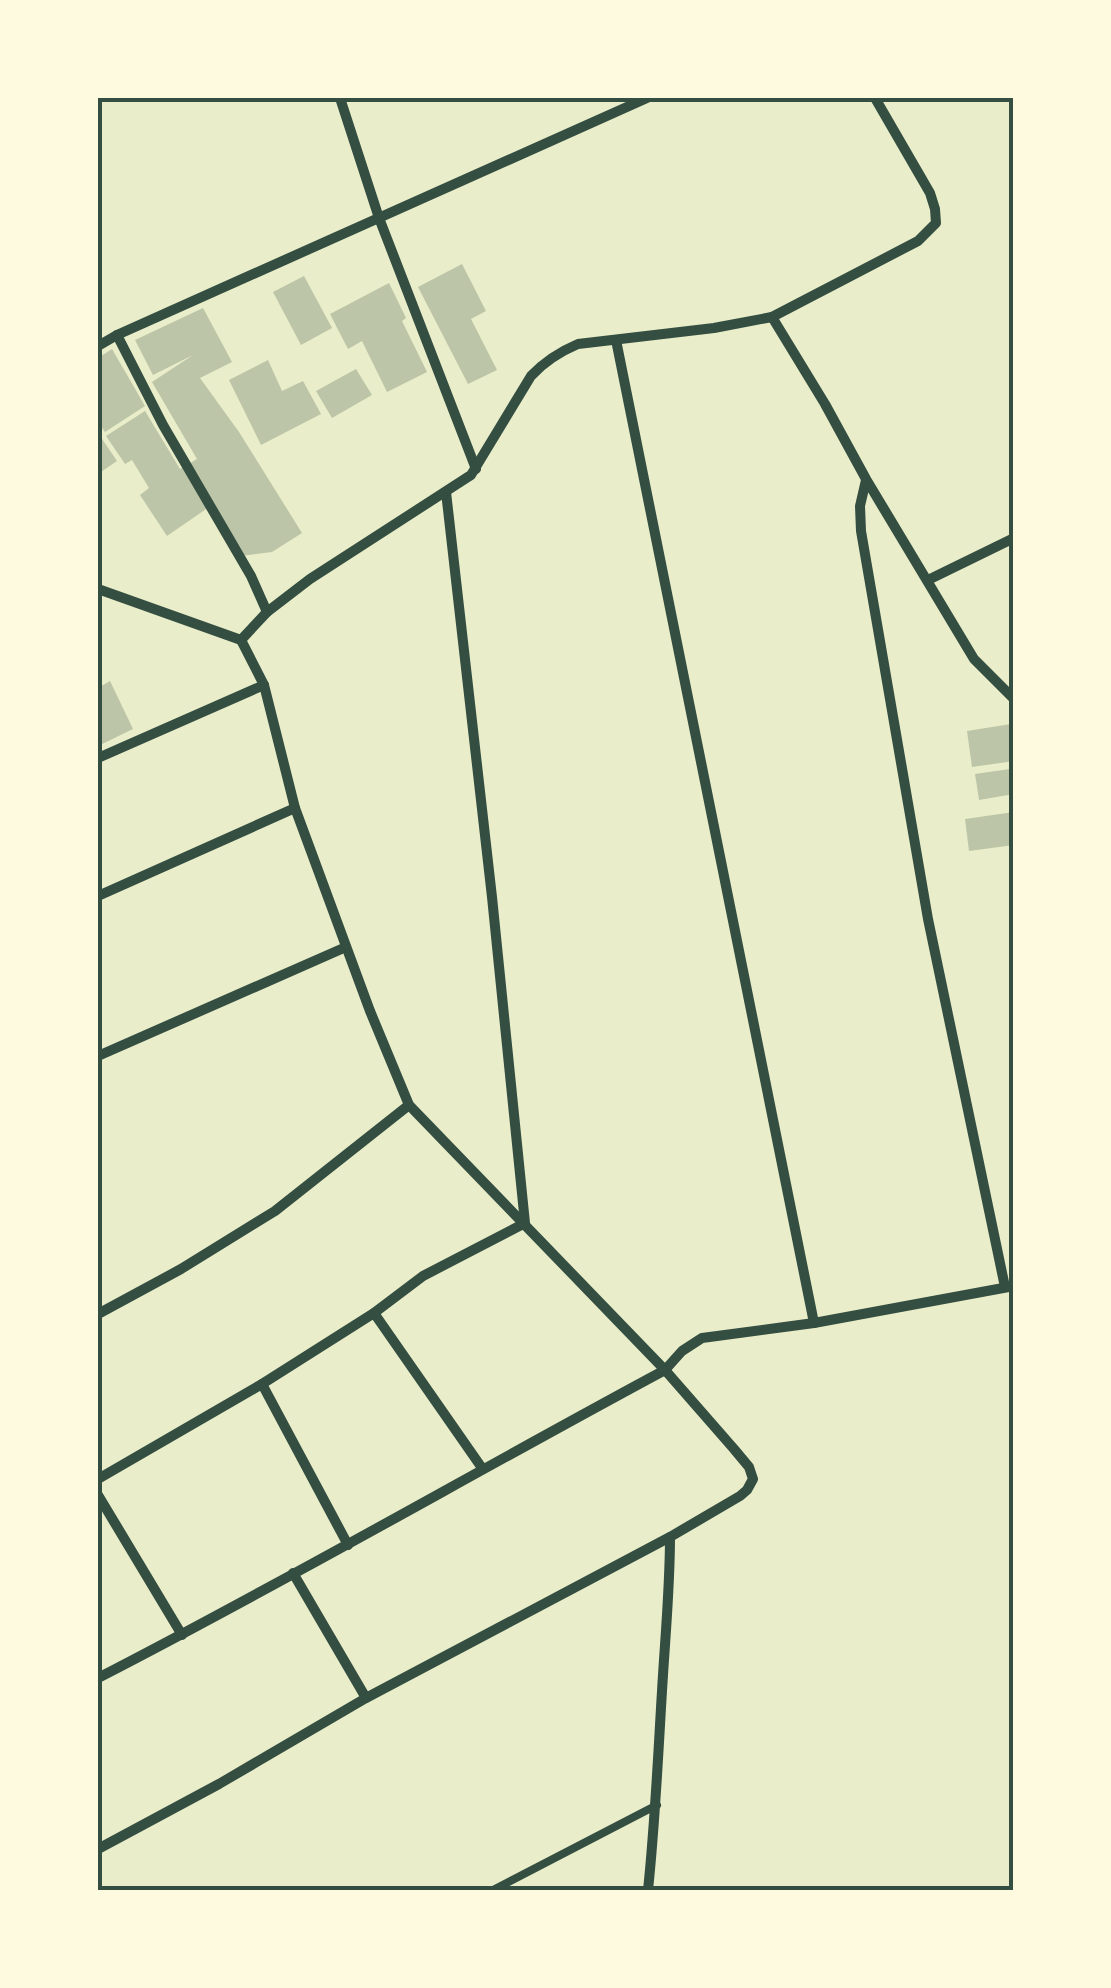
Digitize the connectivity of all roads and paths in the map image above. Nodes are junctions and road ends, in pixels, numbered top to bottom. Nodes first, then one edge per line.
1 (340, 98) edge
2 (647, 98) edge
3 (876, 98) edge
4 (380, 218) junction
5 (772, 317) junction
6 (117, 335) junction
7 (616, 340) junction
8 (98, 346) edge
9 (476, 469) junction
10 (866, 479) junction
11 (446, 492) junction
12 (1014, 538) edge
13 (928, 580) junction
14 (98, 590) edge
15 (267, 612) junction
16 (242, 640) junction
17 (264, 685) junction
18 (1014, 699) edge
19 (98, 758) edge
20 (296, 808) junction
21 (98, 896) edge
22 (346, 947) junction
23 (98, 1056) edge
24 (409, 1104) junction
25 (525, 1223) junction
26 (1009, 1287) edge
27 (374, 1313) junction
28 (98, 1314) edge
29 (814, 1323) junction
30 (665, 1370) junction
31 (262, 1384) junction
32 (482, 1468) junction
33 (98, 1480) edge
34 (98, 1495) edge
35 (670, 1537) junction
36 (348, 1545) junction
37 (293, 1573) junction
38 (182, 1635) junction
39 (98, 1678) edge
40 (366, 1698) junction
41 (657, 1805) junction
42 (98, 1848) edge
43 (494, 1890) edge
44 (648, 1890) edge

1 - 4 street
2 - 4 street
3 - 5 street
4 - 6 street
4 - 9 street
5 - 7 street
5 - 10 street
6 - 8 street
6 - 15 street
7 - 9 street
7 - 29 street
9 - 11 street
10 - 13 street
10 - 26 street
11 - 15 street
11 - 25 street
12 - 13 street
13 - 18 street
14 - 16 street
15 - 16 street
16 - 17 street
17 - 19 street
17 - 20 street
20 - 21 street
20 - 22 street
22 - 23 street
22 - 24 street
24 - 25 street
24 - 28 street
25 - 27 street
25 - 30 street
26 - 29 street
27 - 31 street
27 - 32 street
29 - 30 street
30 - 32 street
30 - 35 street
31 - 33 street
31 - 36 street
32 - 36 street
34 - 38 street
35 - 40 street
35 - 41 street
36 - 37 street
37 - 38 street
37 - 40 street
38 - 39 street
40 - 42 street
41 - 43 lane
41 - 44 street

